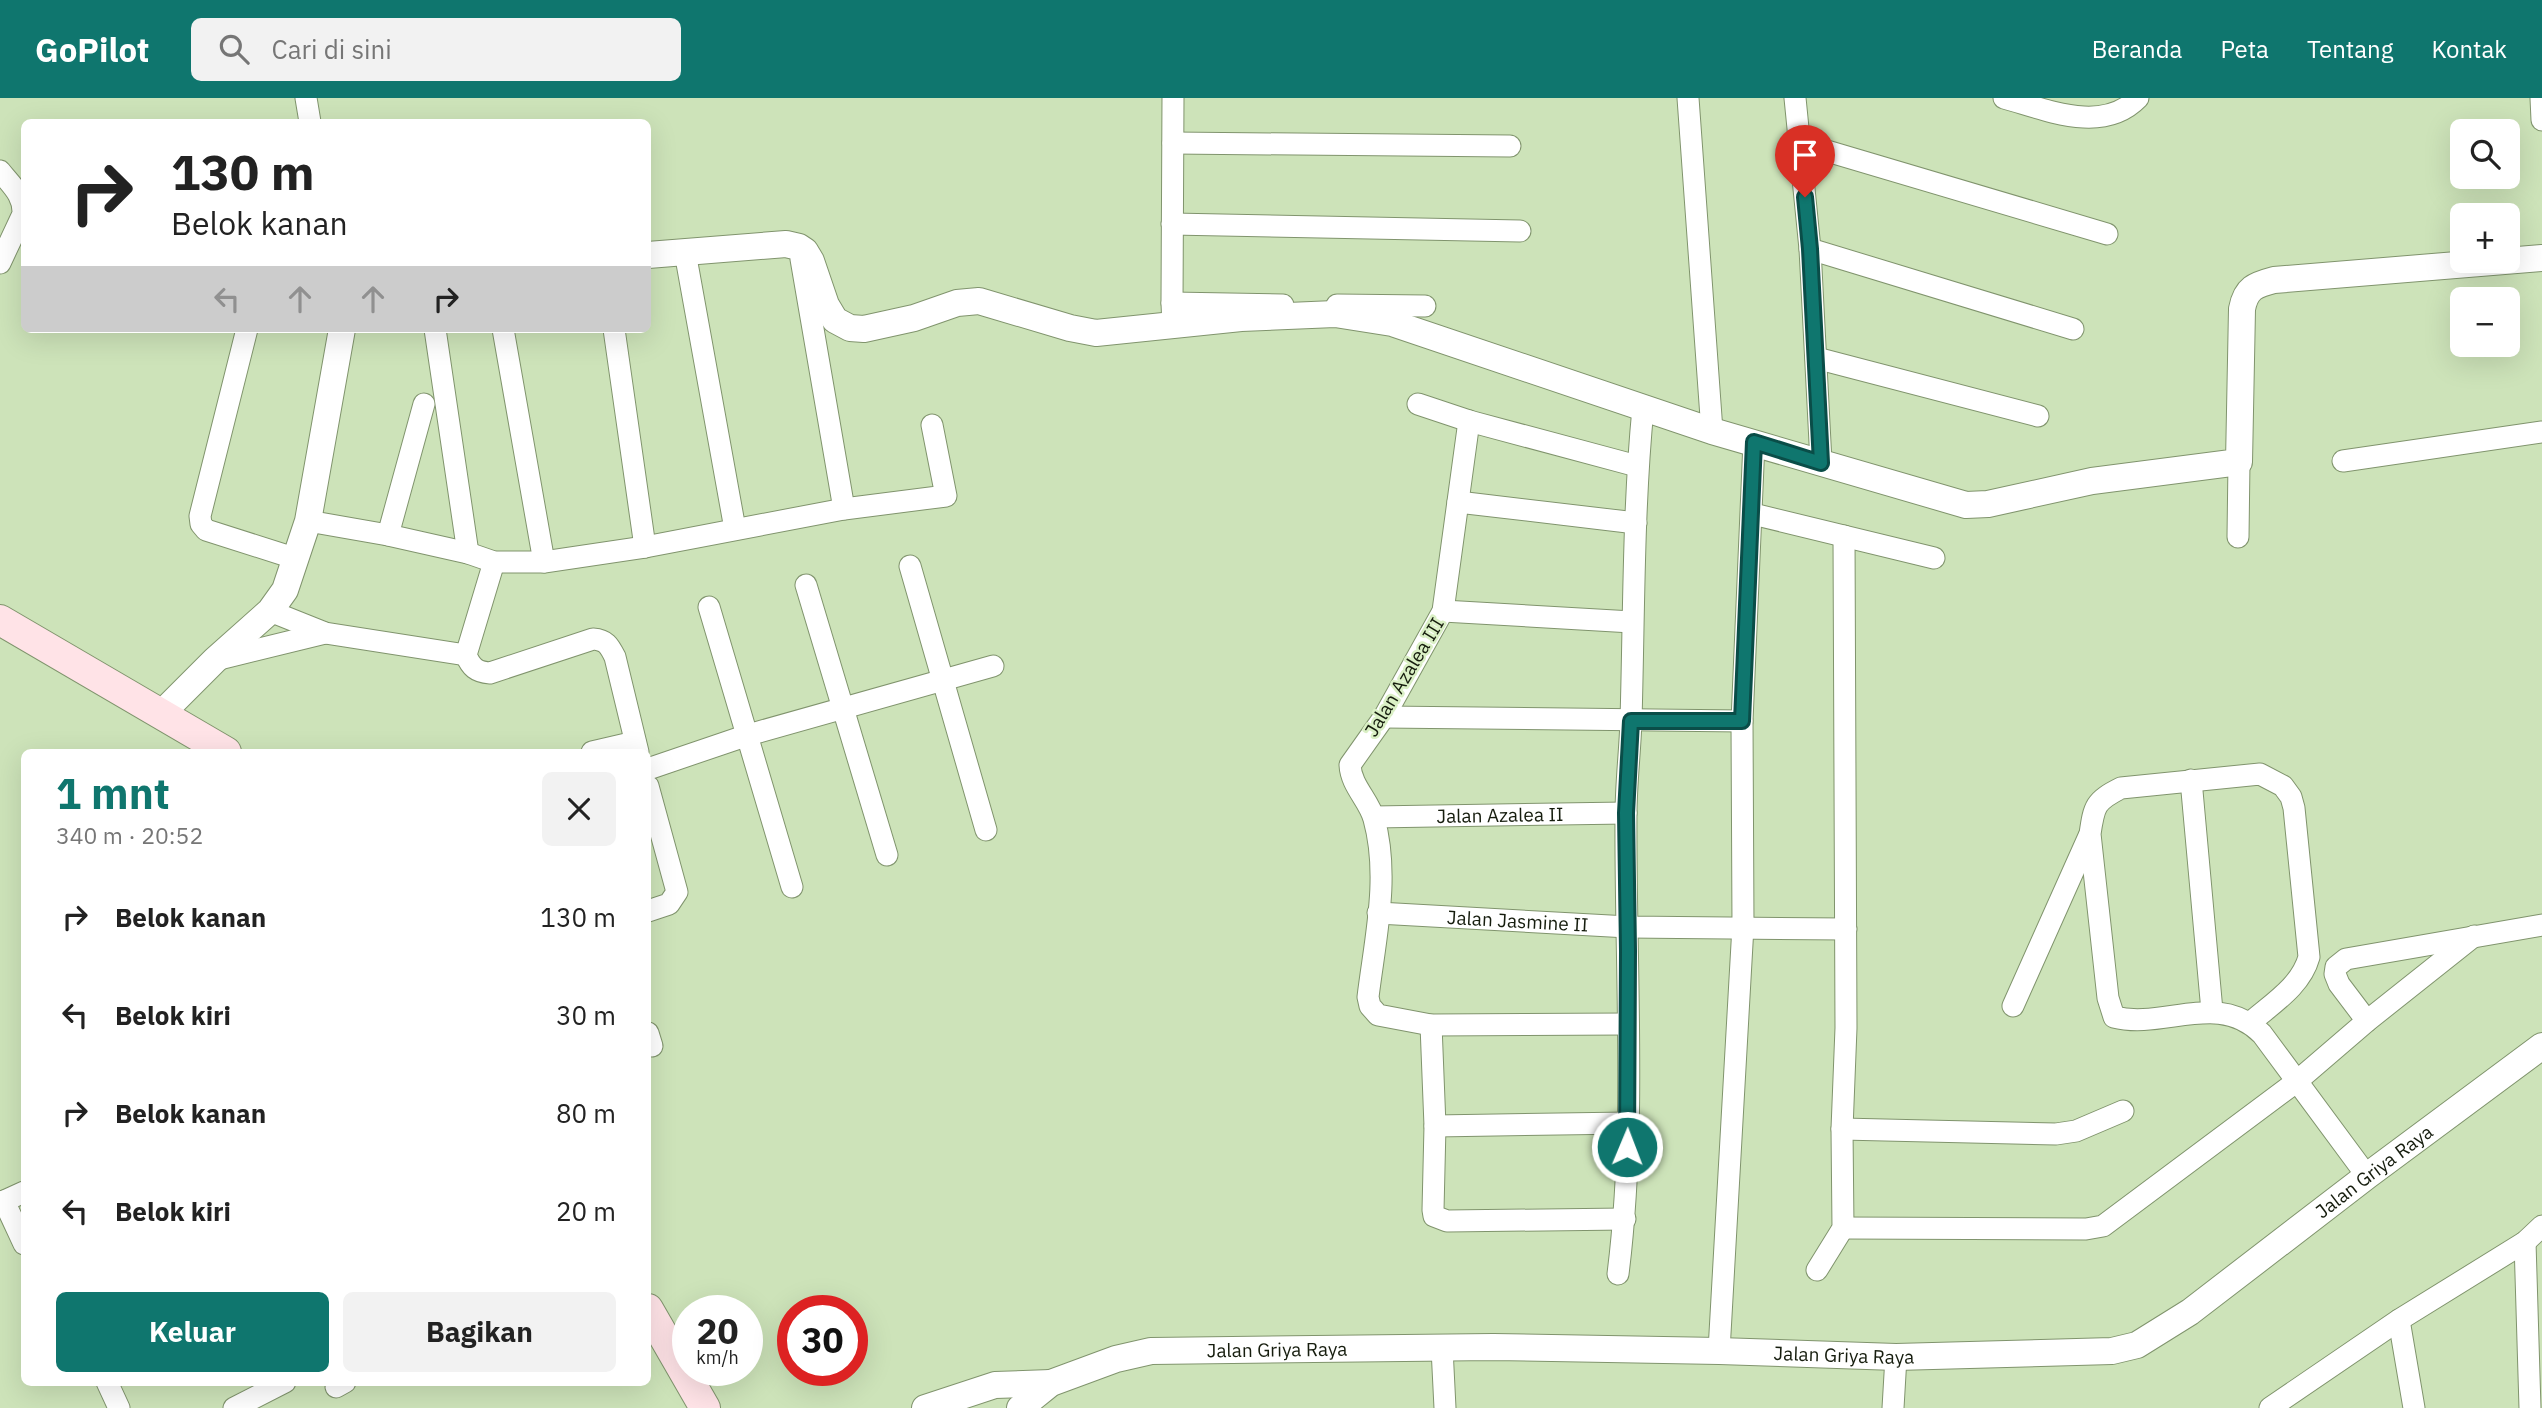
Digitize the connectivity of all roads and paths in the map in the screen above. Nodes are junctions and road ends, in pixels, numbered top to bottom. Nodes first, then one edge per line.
1 (306, 98) edge
2 (1173, 98) edge
3 (1688, 98) edge
4 (1794, 98) edge
5 (2004, 98) edge
6 (2138, 98) edge
7 (2541, 98) edge
8 (310, 119) edge
9 (2542, 120) edge
10 (1173, 143) junction
11 (1800, 144) junction
12 (1510, 146) dead end
13 (0, 171) edge
14 (21, 197) edge
15 (21, 218) edge
16 (1172, 224) junction
17 (1520, 231) dead end
18 (2107, 234) dead end
19 (799, 247) junction
20 (1810, 249) junction
21 (685, 252) junction
22 (651, 255) edge
23 (2542, 258) edge
24 (0, 263) edge
25 (1425, 306) dead end
26 (1173, 315) junction
27 (2073, 329) dead end
28 (246, 333) edge
29 (341, 333) edge
30 (436, 333) edge
31 (504, 333) edge
32 (615, 333) edge
33 (1816, 358) junction
34 (424, 404) dead end
35 (1418, 404) dead end
36 (1643, 408) junction
37 (2038, 416) dead end
38 (1469, 421) junction
39 (932, 425) dead end
40 (1712, 430) junction
41 (2542, 432) edge
42 (1754, 442) junction
43 (2343, 461) dead end
44 (2239, 462) junction
45 (1821, 463) junction
46 (1637, 466) junction
47 (1458, 502) junction
48 (844, 509) junction
49 (1753, 514) junction
50 (308, 521) junction
51 (1636, 523) junction
52 (734, 528) junction
53 (388, 535) junction
54 (1844, 536) junction
55 (2238, 537) dead end
56 (645, 547) junction
57 (468, 553) junction
58 (1934, 558) dead end
59 (297, 559) junction
60 (494, 562) junction
61 (544, 562) junction
62 (910, 566) dead end
63 (806, 584) dead end
64 (709, 607) dead end
65 (270, 611) junction
66 (1443, 611) junction
67 (0, 620) edge
68 (1632, 622) junction
69 (325, 634) junction
70 (466, 655) junction
71 (215, 660) junction
72 (993, 666) dead end
73 (943, 680) junction
74 (844, 708) junction
75 (161, 714) junction
76 (1384, 717) junction
77 (1631, 721) junction
78 (1742, 721) junction
79 (748, 735) junction
80 (636, 747) edge
81 (221, 749) edge
82 (618, 749) edge
83 (651, 768) edge
84 (2191, 780) junction
85 (651, 797) edge
86 (1626, 813) junction
87 (1374, 817) junction
88 (986, 830) dead end
89 (2090, 834) junction
90 (887, 855) dead end
91 (792, 887) dead end
92 (651, 910) edge
93 (1378, 913) junction
94 (2542, 925) edge
95 (1743, 926) junction
96 (1628, 927) junction
97 (1846, 929) junction
98 (2474, 936) junction
99 (2013, 1006) dead end
100 (2212, 1011) junction
101 (2367, 1021) junction
102 (2251, 1022) junction
103 (1628, 1024) junction
104 (1431, 1025) junction
105 (2542, 1046) edge
106 (2296, 1082) junction
107 (2123, 1111) dead end
108 (1628, 1124) junction
109 (1435, 1126) junction
110 (1842, 1129) junction
111 (2367, 1176) junction
112 (21, 1193) edge
113 (2, 1202) edge
114 (1625, 1219) junction
115 (2542, 1226) edge
116 (1843, 1228) junction
117 (16, 1232) edge
118 (2525, 1242) junction
119 (1817, 1270) dead end
120 (1618, 1274) dead end
121 (651, 1314) edge
122 (2399, 1320) junction
123 (1450, 1347) junction
124 (1719, 1351) junction
125 (1896, 1357) junction
126 (2535, 1361) edge
127 (1051, 1383) junction
128 (109, 1386) edge
129 (277, 1386) edge
130 (119, 1408) edge
131 (234, 1408) edge
132 (705, 1408) edge
133 (925, 1408) edge
134 (1020, 1408) edge
135 (1445, 1408) edge
136 (1893, 1408) edge
137 (2270, 1408) edge
138 (2414, 1408) edge
139 (2530, 1408) edge

1 - 8 street
2 - 10 street
3 - 40 street
4 - 11 street
5 - 6 street
7 - 9 street
10 - 12 street
10 - 16 street
11 - 18 street
11 - 20 street
13 - 14 street
15 - 24 street
16 - 17 street
16 - 26 street
19 - 21 street
19 - 26 street
19 - 48 street
20 - 27 street
20 - 33 street
21 - 22 street
21 - 52 street
23 - 44 street
25 - 26 street
26 - 36 street
28 - 59 street
29 - 50 street
30 - 57 street
31 - 61 street
32 - 56 street
33 - 37 street
33 - 45 street
34 - 53 street
35 - 38 street
36 - 40 street
36 - 46 street
38 - 46 street
38 - 47 street, Jalan Azalea III
39 - 48 street
40 - 42 street
41 - 43 street
42 - 45 street
42 - 49 street
44 - 45 street
44 - 55 street
46 - 51 street
47 - 51 street
47 - 66 street, Jalan Azalea III
48 - 52 street
49 - 54 street
49 - 78 street
50 - 53 street
50 - 59 street
51 - 68 street
52 - 56 street
53 - 57 street
54 - 58 street
54 - 97 street
56 - 61 street
57 - 60 street
59 - 65 street
60 - 61 street
60 - 70 street
62 - 73 street
63 - 74 street
64 - 79 street
65 - 69 street
65 - 71 street
66 - 68 street
66 - 76 street, Jalan Azalea III
67 - 75 main road
68 - 77 street
69 - 70 street
69 - 71 street
70 - 80 street
71 - 75 street
72 - 73 street
73 - 74 street
73 - 88 street
74 - 79 street
74 - 90 street
75 - 81 main road
76 - 77 street
76 - 87 street, Jalan Azalea III
77 - 78 street
77 - 86 street
78 - 95 street
79 - 83 street
79 - 91 street
80 - 82 street
84 - 89 street
84 - 100 street
84 - 102 street
85 - 92 street
86 - 87 street, Jalan Azalea II
86 - 96 street
87 - 93 street, Jalan Azalea III
89 - 99 street
89 - 100 street
93 - 96 street, Jalan Jasmine II
93 - 104 street, Jalan Azalea III
94 - 98 street
95 - 96 street, Jalan Jasmine II
95 - 97 street, Jalan Jasmine II
95 - 124 street
96 - 103 street
97 - 110 street
98 - 101 street
98 - 101 street
100 - 102 street
101 - 106 street
102 - 106 street
103 - 104 street
103 - 108 street
104 - 109 street
105 - 111 street, Jalan Griya Raya
106 - 111 street
106 - 116 street
107 - 110 street
108 - 109 street
108 - 114 street
109 - 114 street
110 - 116 street
111 - 125 street, Jalan Griya Raya
112 - 113 street
113 - 117 street
114 - 120 street
115 - 118 street
116 - 119 street
118 - 122 street
118 - 126 street
121 - 132 main road
122 - 137 street
122 - 138 street
123 - 124 street, Jalan Griya Raya
123 - 127 street, Jalan Griya Raya
123 - 135 street
124 - 125 street, Jalan Griya Raya
125 - 136 street
126 - 139 street
127 - 133 street, Jalan Griya Raya
127 - 134 street, Jalan Griya Raya
128 - 130 street
129 - 131 street

